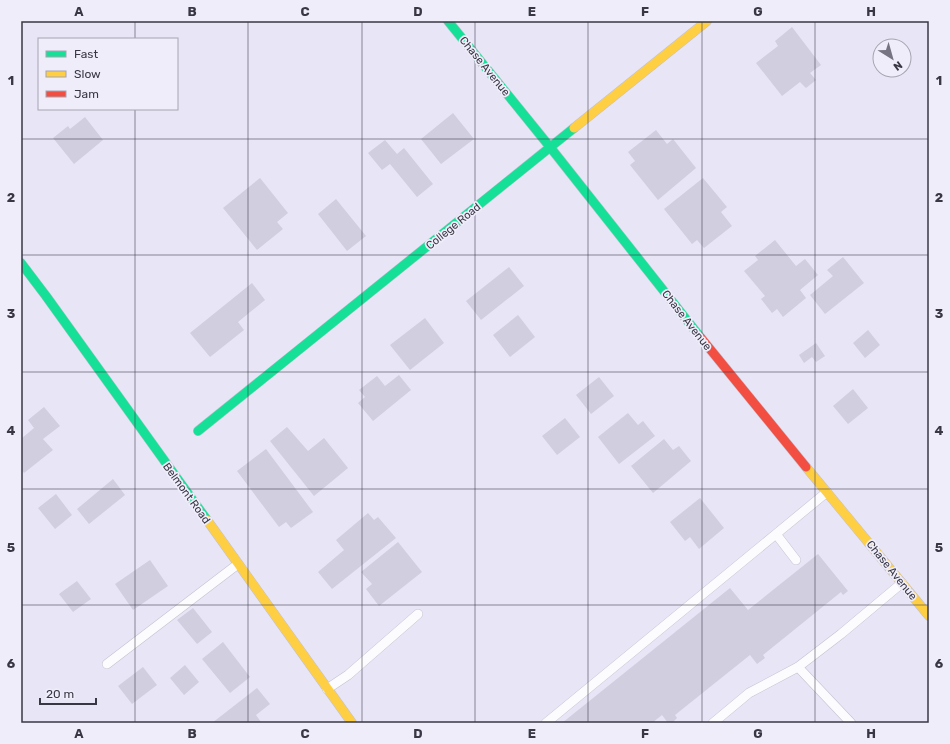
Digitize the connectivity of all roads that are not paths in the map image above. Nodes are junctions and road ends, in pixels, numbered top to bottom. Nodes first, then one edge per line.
1 (448, 21) edge
2 (707, 21) edge
3 (550, 147) junction
4 (21, 263) edge
5 (198, 431) dead end
6 (827, 492) junction
7 (776, 534) junction
8 (796, 560) dead end
9 (238, 564) junction
10 (902, 583) junction
11 (418, 614) dead end
12 (929, 616) edge
13 (107, 664) dead end
14 (798, 667) junction
15 (328, 689) junction
16 (352, 723) edge
17 (546, 723) edge
18 (713, 723) edge
19 (851, 723) edge

1 - 3 street, Chase Avenue
2 - 3 street, College Road
3 - 5 street, College Road
3 - 6 street, Chase Avenue
4 - 9 street, Belmont Road
6 - 7 lane
6 - 10 street, Chase Avenue
7 - 8 lane
7 - 17 lane
9 - 13 lane
9 - 15 street, Belmont Road
10 - 12 street, Chase Avenue
10 - 14 lane
11 - 15 lane
14 - 18 lane
14 - 19 lane
15 - 16 street, Belmont Road

